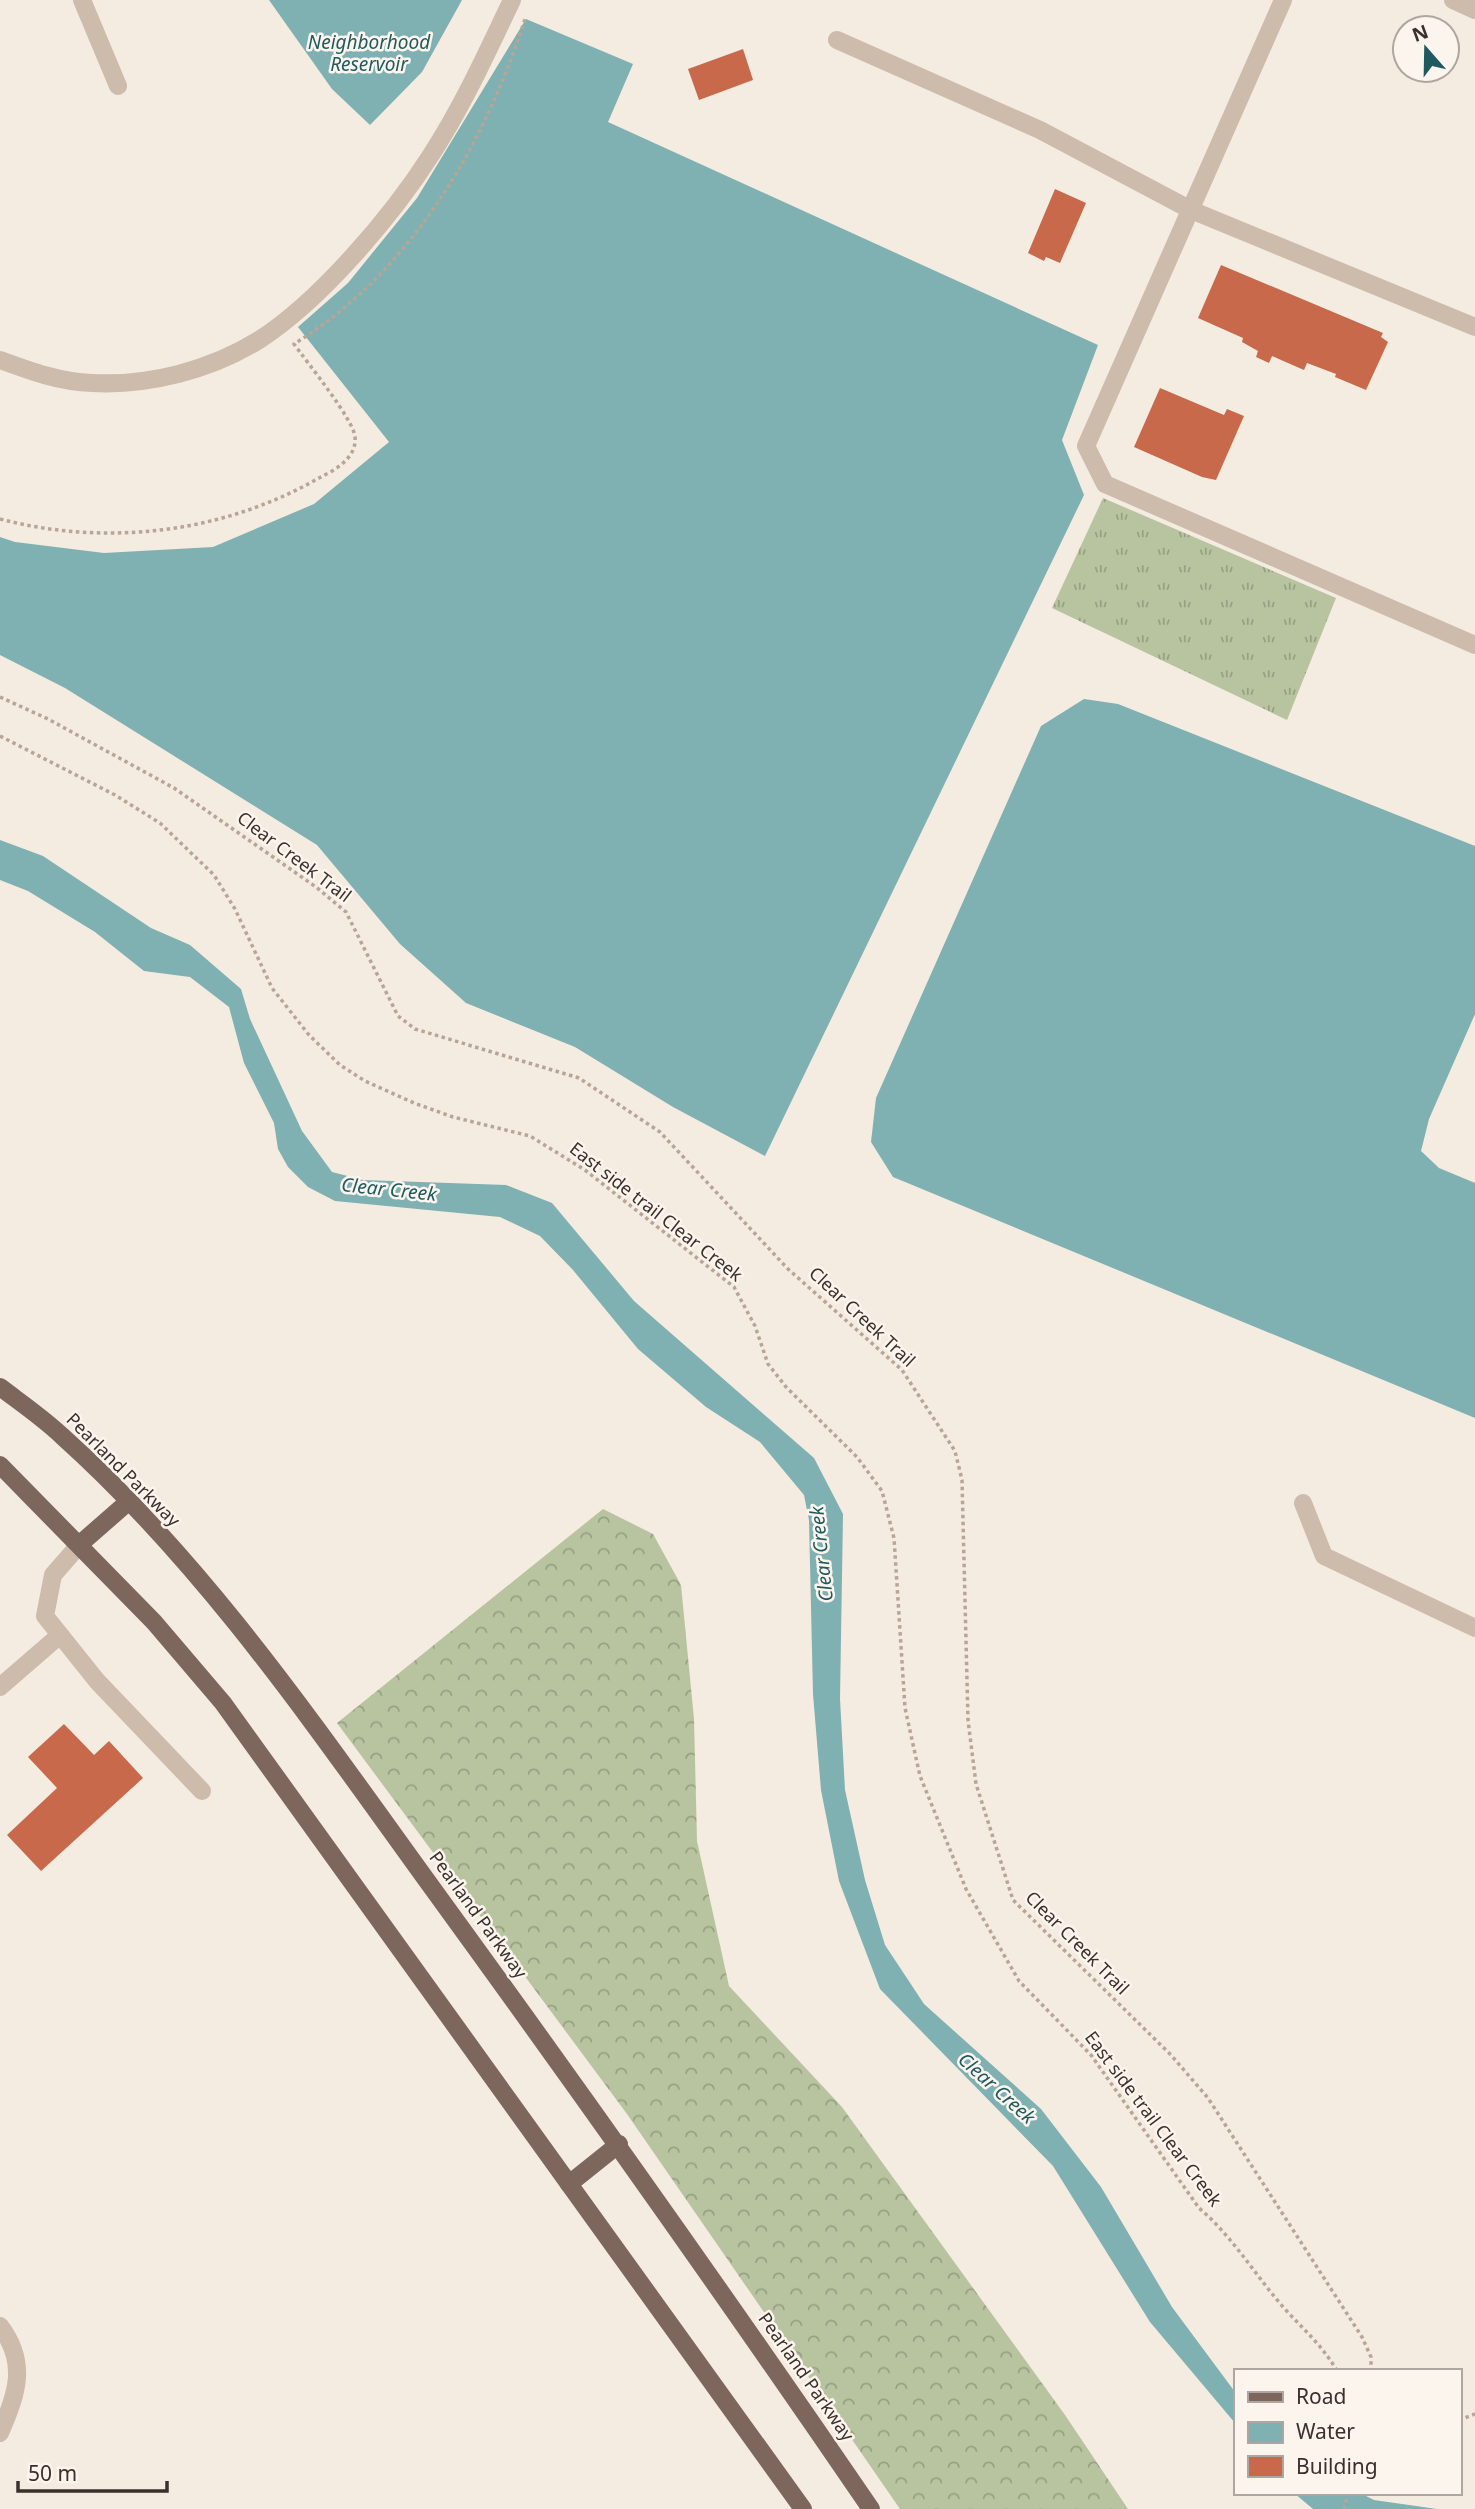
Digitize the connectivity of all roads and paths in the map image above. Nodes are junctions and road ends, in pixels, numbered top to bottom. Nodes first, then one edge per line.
1 (82, 0) edge
2 (512, 0) edge
3 (1283, 0) edge
4 (1453, 0) edge
5 (1475, 9) edge
6 (837, 40) dead end
7 (118, 86) dead end
8 (1191, 210) junction
9 (1475, 327) edge
10 (294, 344) dead end
11 (0, 360) edge
12 (0, 519) edge
13 (1475, 645) edge
14 (0, 697) edge
15 (0, 736) edge
16 (0, 1387) edge
17 (0, 1465) edge
18 (128, 1502) junction
19 (1303, 1503) dead end
20 (80, 1544) junction
21 (1475, 1629) edge
22 (60, 1635) junction
23 (0, 1687) edge
24 (202, 1791) dead end
25 (619, 2144) junction
26 (569, 2184) junction
27 (0, 2326) edge
28 (1337, 2369) edge
29 (1371, 2369) edge
30 (0, 2433) edge
31 (803, 2509) edge
32 (871, 2509) edge

1 - 7 street
2 - 11 street
3 - 8 street
4 - 5 street
6 - 8 street
8 - 9 street
8 - 13 street
10 - 12 path
14 - 29 path, Clear Creek Trail
15 - 28 path, East side trail Clear Creek
16 - 18 main road, Pearland Parkway
17 - 20 main road
18 - 20 main road
18 - 25 main road, Pearland Parkway
19 - 21 street
20 - 22 street
20 - 26 main road
22 - 23 street
22 - 24 street
25 - 26 main road
25 - 32 main road, Pearland Parkway
26 - 31 main road
27 - 30 street

